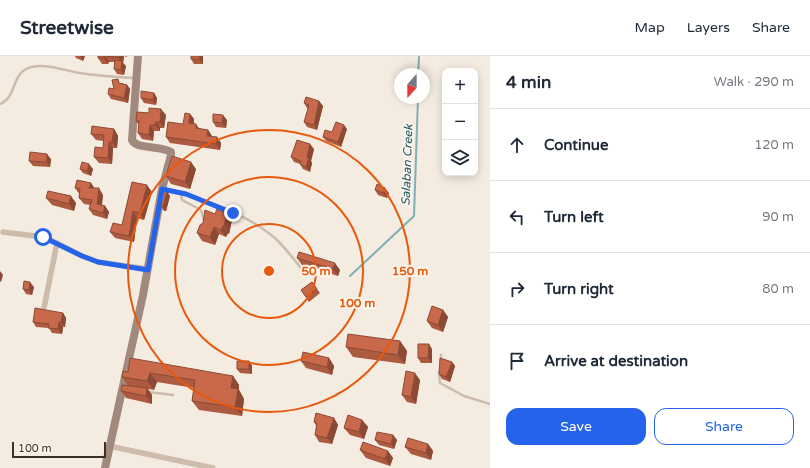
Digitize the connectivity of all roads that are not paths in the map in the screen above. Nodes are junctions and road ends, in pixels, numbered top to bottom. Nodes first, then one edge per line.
1 (138, 56) edge
2 (136, 78) junction
3 (0, 104) edge
4 (162, 189) junction
5 (181, 193) junction
6 (204, 222) edge
7 (3, 232) dead end
8 (57, 243) junction
9 (148, 270) junction
10 (305, 273) dead end
11 (44, 308) edge
12 (441, 355) dead end
13 (440, 363) edge
14 (440, 371) edge
15 (144, 392) edge
16 (173, 395) dead end
17 (490, 404) edge
18 (109, 446) junction
19 (105, 468) edge
20 (213, 468) edge

1 - 2 street
2 - 3 lane
2 - 4 street
4 - 5 lane
4 - 9 street
5 - 6 lane
5 - 10 lane
7 - 8 street
8 - 9 street
8 - 11 street
9 - 18 street
12 - 13 lane
14 - 17 lane
15 - 16 lane
18 - 19 street
18 - 20 street

